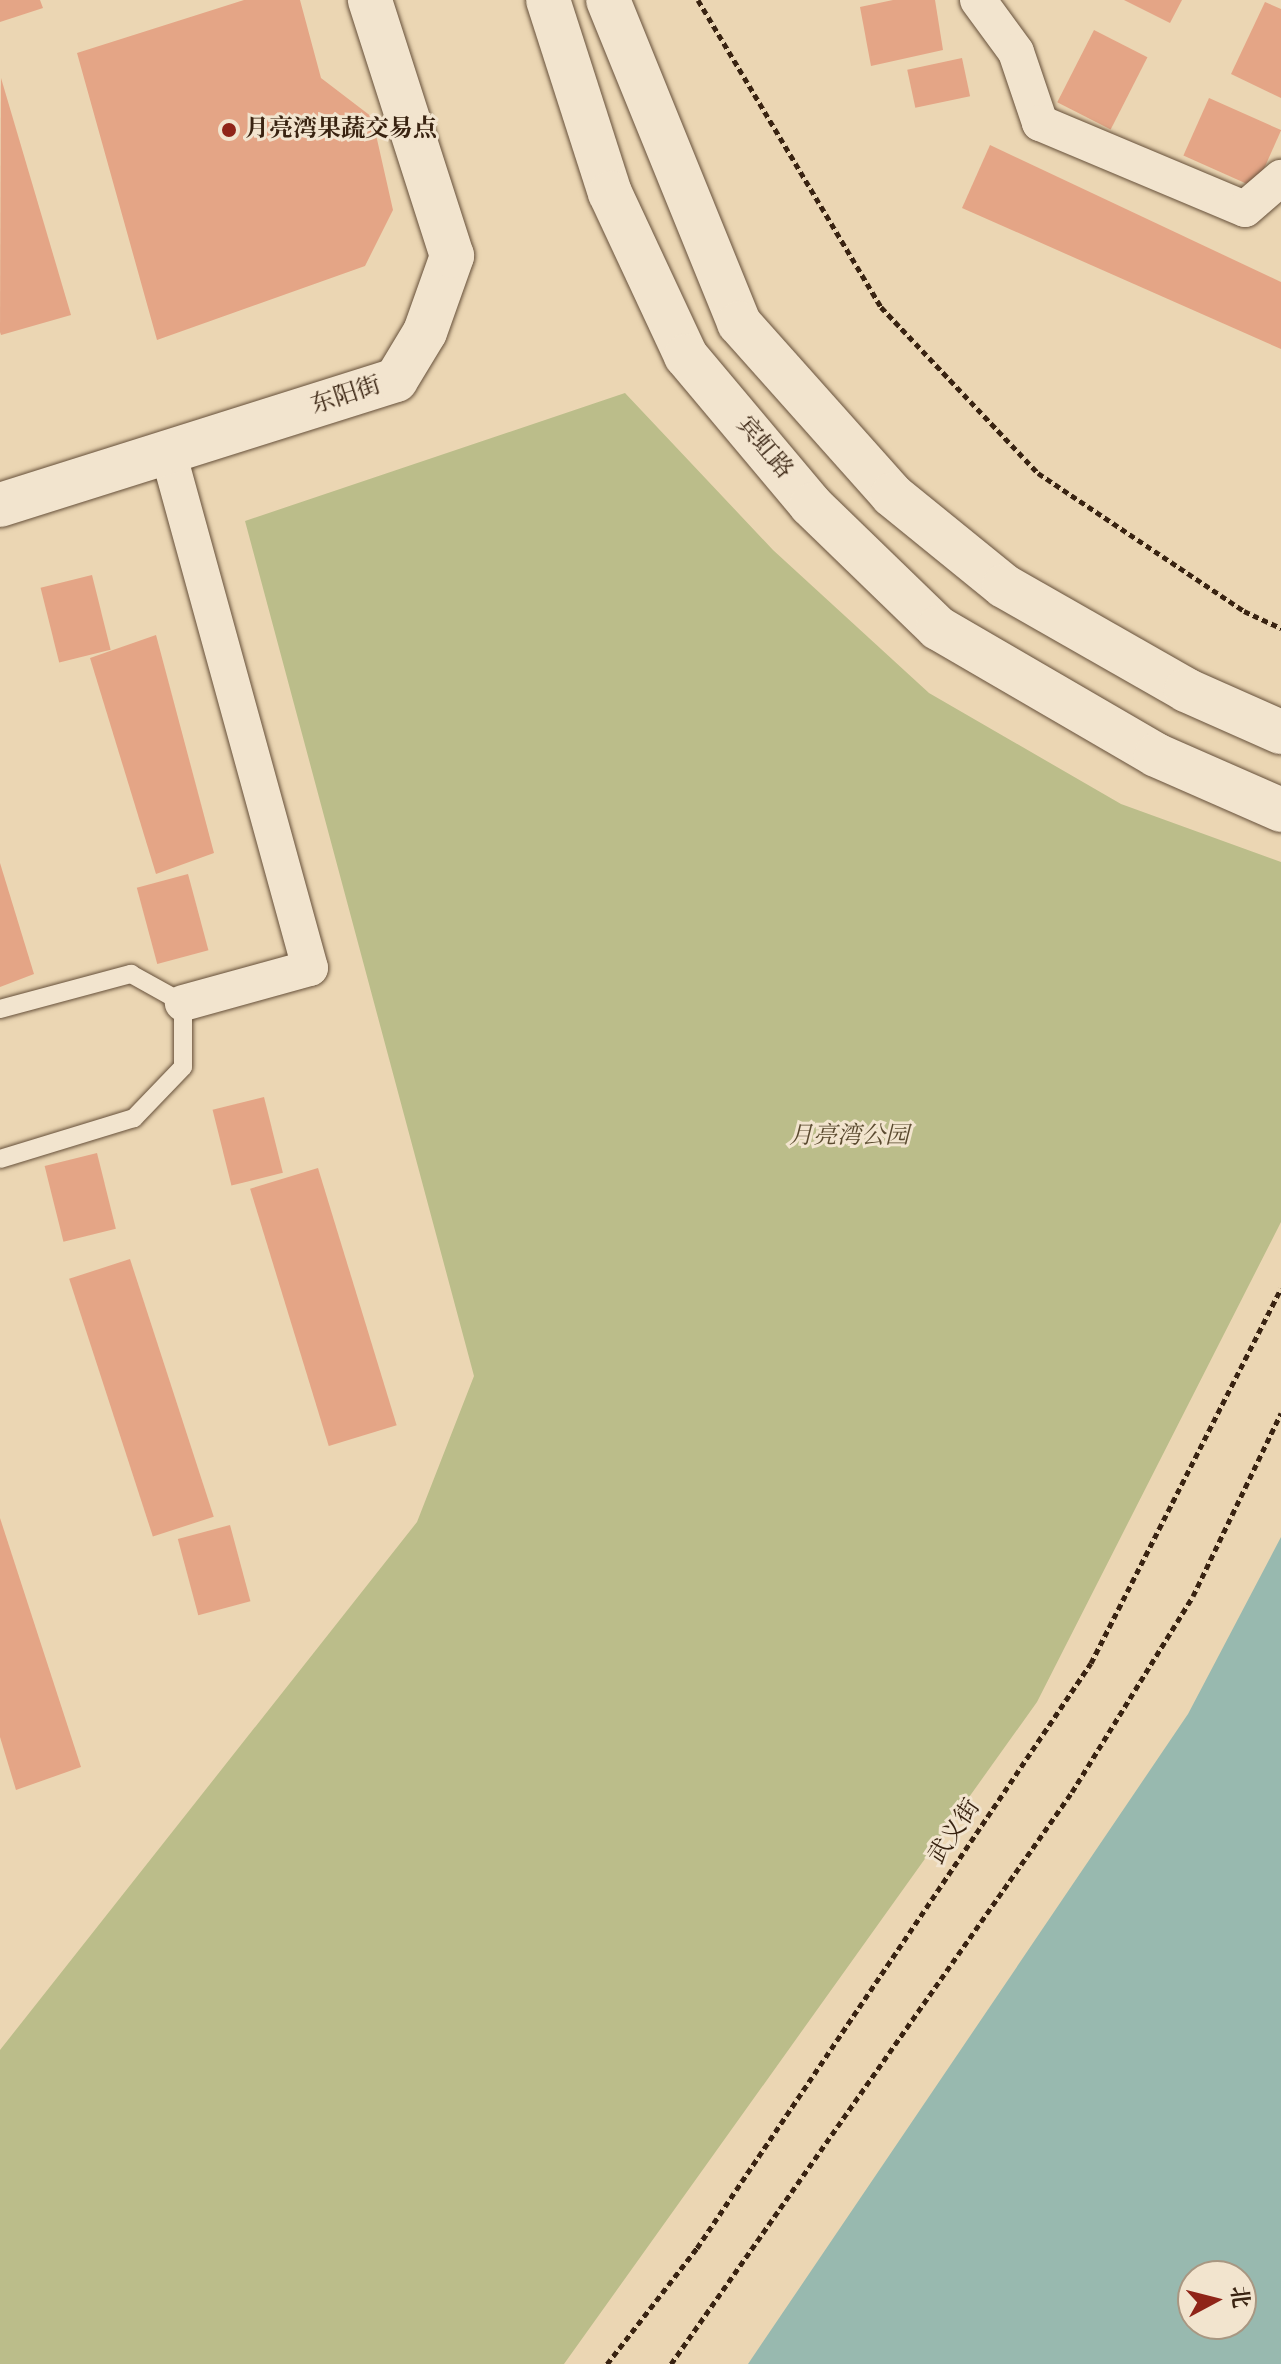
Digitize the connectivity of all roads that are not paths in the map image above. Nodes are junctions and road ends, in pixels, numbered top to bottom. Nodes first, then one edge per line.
1 (370, 0) edge
2 (548, 0) edge
3 (608, 0) edge
4 (978, 0) edge
5 (1281, 178) edge
6 (168, 452) junction
7 (0, 505) edge
8 (1281, 732) edge
9 (1281, 810) edge
10 (183, 1003) junction
11 (0, 1009) edge
12 (0, 1159) edge

1 - 6 main road, 东阳街
2 - 9 main road, 宾虹路
3 - 8 main road
4 - 5 street
6 - 7 main road, 东阳街
6 - 10 street
10 - 11 lane
10 - 12 lane

